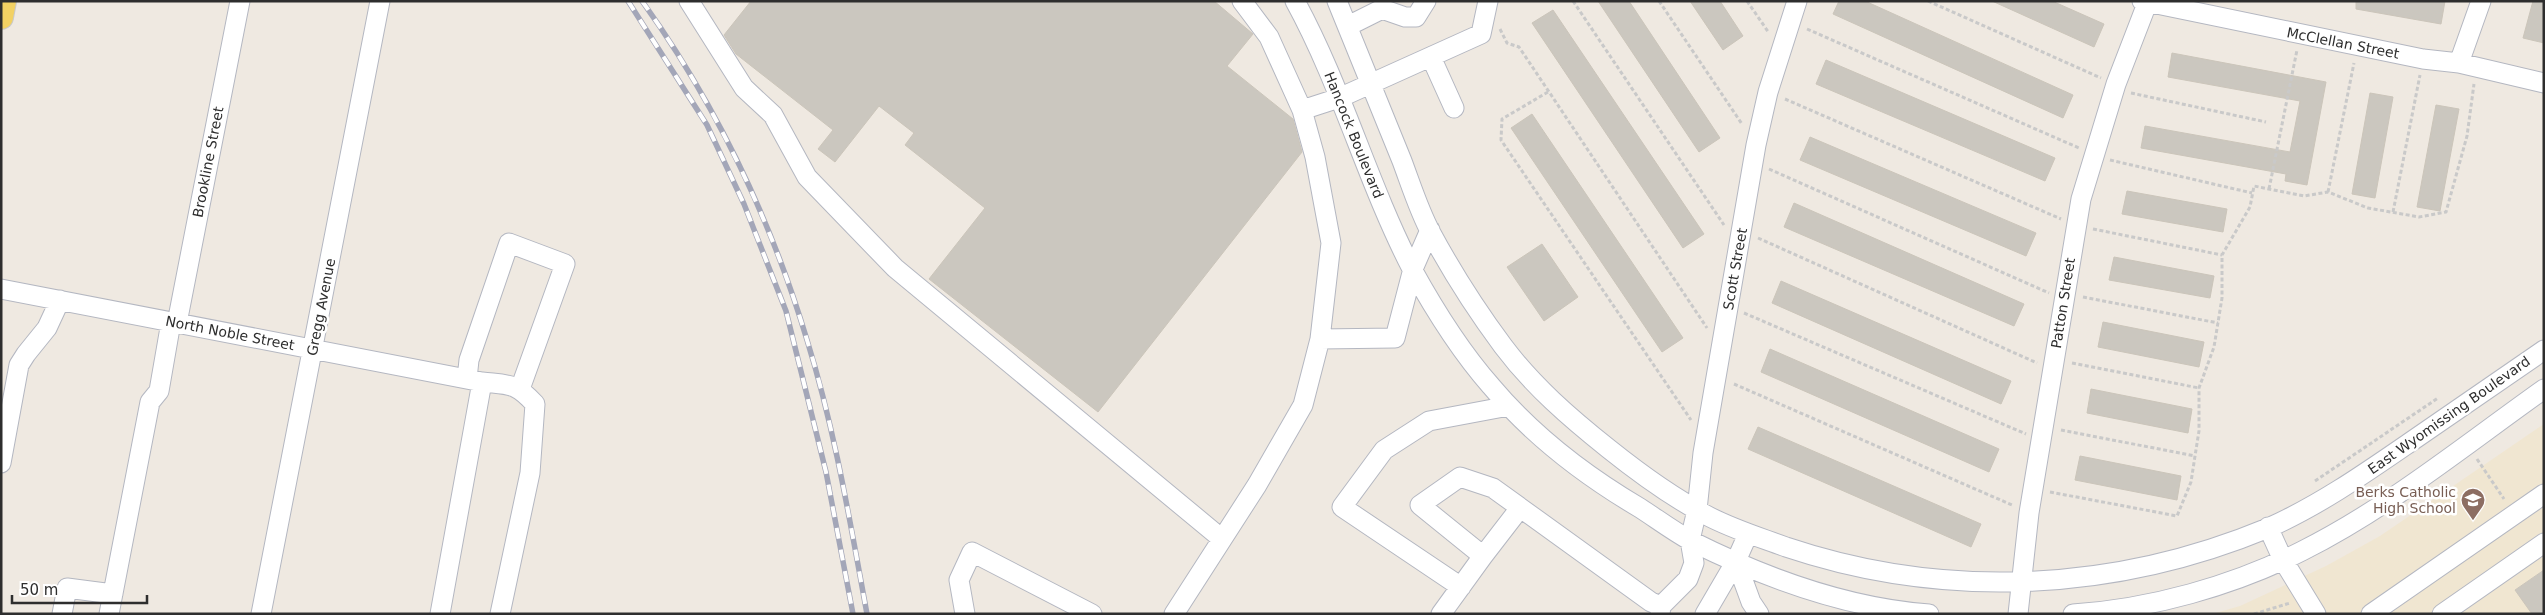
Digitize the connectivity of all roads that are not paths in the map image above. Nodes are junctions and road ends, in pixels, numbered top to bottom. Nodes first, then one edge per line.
1 (4, 1) edge
2 (240, 1) edge
3 (380, 1) edge
4 (689, 1) edge
5 (1242, 1) edge
6 (1295, 1) edge
7 (1337, 1) edge
8 (1426, 1) edge
9 (1797, 1) edge
10 (2482, 1) edge
11 (1488, 2) edge
12 (2146, 2) edge
13 (1381, 5) edge
14 (1, 17) edge
15 (1348, 26) junction
16 (1431, 57) junction
17 (2468, 66) junction
18 (2544, 83) edge
19 (1371, 84) junction
20 (1339, 98) junction
21 (1454, 108) dead end
22 (1302, 110) junction
23 (1430, 230) junction
24 (1413, 269) junction
25 (1, 289) edge
26 (60, 300) junction
27 (174, 322) junction
28 (1320, 339) junction
29 (312, 350) junction
30 (2544, 350) edge
31 (469, 379) junction
32 (520, 388) junction
33 (2544, 389) edge
34 (1509, 406) junction
35 (1, 463) edge
36 (2544, 494) edge
37 (1520, 508) junction
38 (1697, 510) junction
39 (2268, 527) junction
40 (1748, 534) junction
41 (1222, 539) junction
42 (1690, 540) junction
43 (2544, 543) edge
44 (1483, 556) junction
45 (2283, 560) junction
46 (1736, 561) junction
47 (2022, 583) junction
48 (1461, 587) junction
49 (112, 594) junction
50 (2311, 606) edge
51 (1657, 607) edge
52 (62, 614) edge
53 (109, 614) edge
54 (261, 614) edge
55 (440, 614) edge
56 (500, 614) edge
57 (965, 614) edge
58 (1092, 614) edge
59 (1174, 614) edge
60 (1441, 614) edge
61 (1706, 614) edge
62 (1759, 614) edge
63 (1929, 614) edge
64 (2018, 614) edge
65 (2073, 614) edge
66 (2370, 614) edge
67 (2442, 614) edge

1 - 14 main road
2 - 27 street, Brookline Street
3 - 29 street, Gregg Avenue
4 - 41 street
5 - 22 street
6 - 20 street, Hancock Boulevard
7 - 15 street
8 - 13 street
9 - 38 street, Scott Street
10 - 17 street
11 - 16 street
12 - 17 street, McClellan Street
12 - 47 street, Patton Street
13 - 15 street
15 - 19 street
16 - 19 street
16 - 21 street
17 - 18 street, McClellan Street
19 - 20 street
19 - 23 street
20 - 22 street
20 - 24 street, Hancock Boulevard
22 - 28 street
23 - 24 street
23 - 38 street, East Wyomissing Boulevard
24 - 28 street
24 - 34 street
25 - 26 street, North Noble Street
26 - 27 street, North Noble Street
26 - 35 street
27 - 29 street, North Noble Street
27 - 49 street, Brookline Street
28 - 41 street
29 - 31 street, North Noble Street
29 - 54 street, Gregg Avenue
30 - 39 street, East Wyomissing Boulevard
31 - 32 street, North Noble Street
31 - 32 street
31 - 55 street
32 - 56 street
33 - 45 street
34 - 42 street
34 - 48 street
36 - 66 street
37 - 44 street
37 - 44 street
37 - 51 street
38 - 40 street, East Wyomissing Boulevard
38 - 42 street, Scott Street
39 - 45 street
39 - 47 street, East Wyomissing Boulevard
40 - 46 street
40 - 47 street, East Wyomissing Boulevard
41 - 59 street
42 - 46 street
42 - 51 street
43 - 67 street
44 - 48 street
45 - 50 street
45 - 65 street
46 - 61 street
46 - 62 street
46 - 63 street
47 - 64 street, Patton Street
48 - 60 street
49 - 52 street
49 - 53 street, Brookline Street
57 - 58 street

